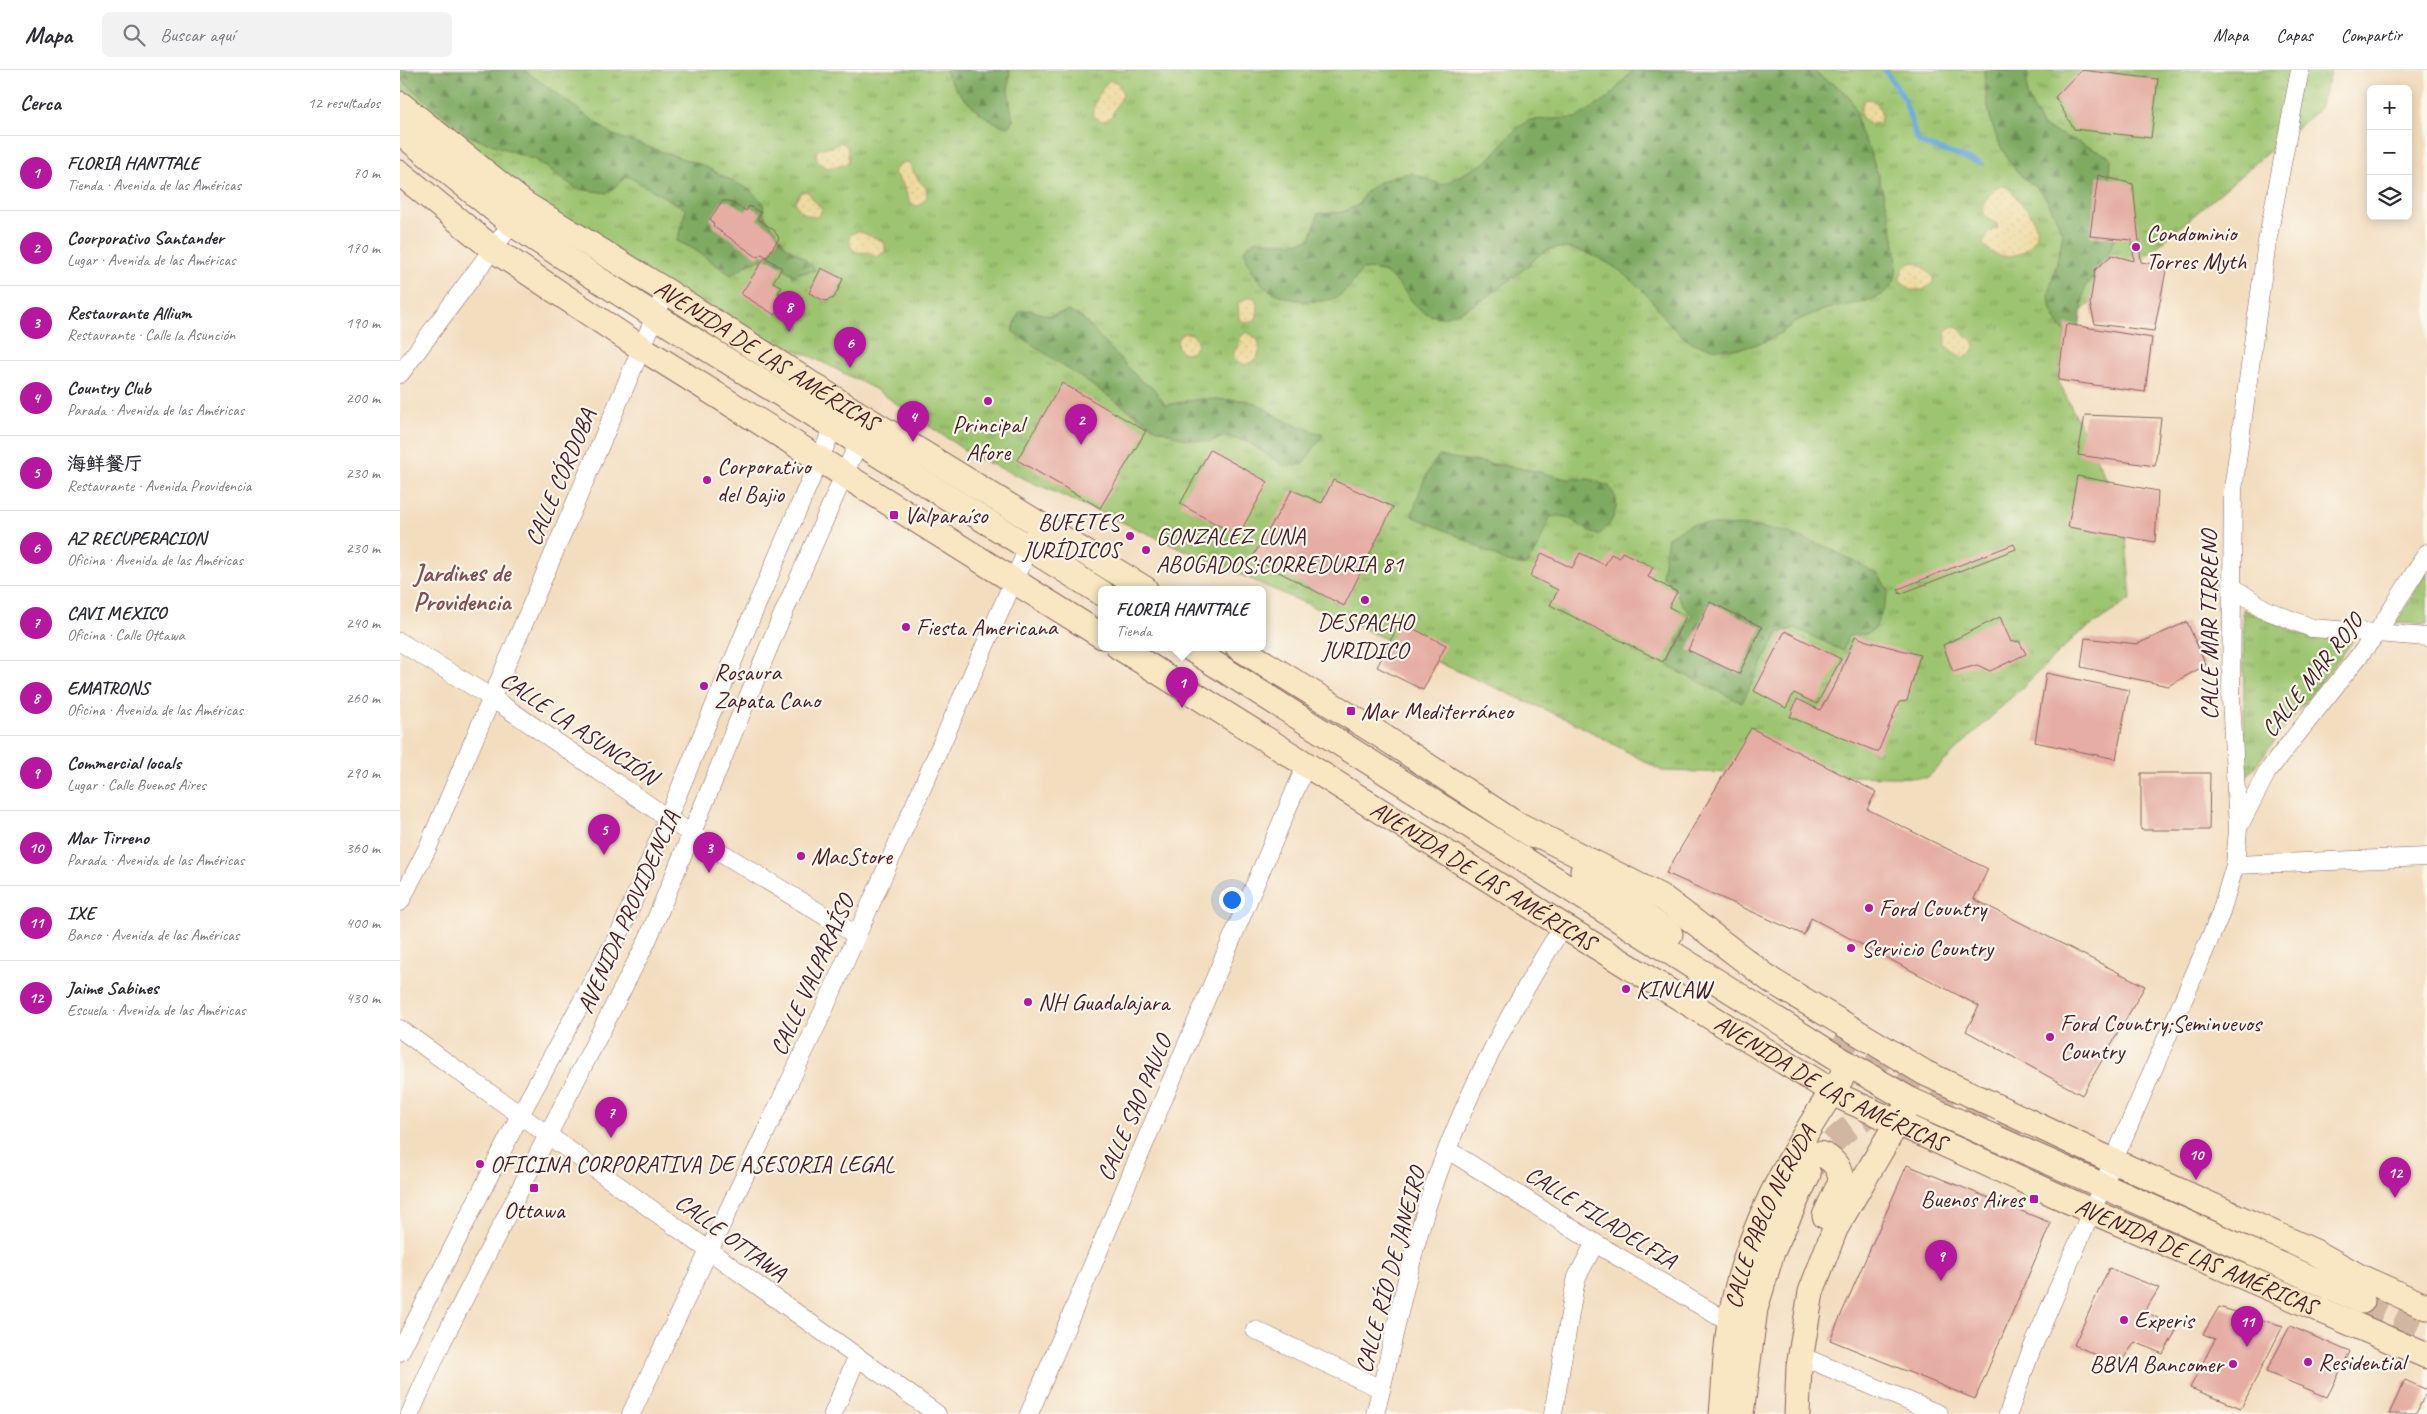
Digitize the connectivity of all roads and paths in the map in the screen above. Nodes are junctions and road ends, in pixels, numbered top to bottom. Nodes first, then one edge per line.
1 (2300, 70) edge
2 (400, 104) edge
3 (400, 132) edge
4 (400, 173) edge
5 (518, 214) junction
6 (493, 249) junction
7 (666, 291) junction
8 (655, 316) junction
9 (640, 347) junction
10 (400, 374) edge
11 (838, 415) junction
12 (869, 420) junction
13 (859, 442) junction
14 (819, 459) junction
15 (844, 474) junction
16 (1039, 524) junction
17 (1029, 546) junction
18 (2427, 553) edge
19 (1013, 580) junction
20 (1140, 586) edge
21 (2234, 588) junction
22 (1098, 589) edge
23 (1098, 633) edge
24 (2377, 633) junction
25 (2427, 637) edge
26 (400, 642) edge
27 (1124, 651) edge
28 (1194, 651) edge
29 (1244, 651) edge
30 (492, 698) junction
31 (1306, 765) junction
32 (667, 817) junction
33 (1521, 826) junction
34 (2238, 829) junction
35 (691, 834) junction
36 (2427, 857) edge
37 (2235, 865) junction
38 (400, 902) edge
39 (1563, 926) junction
40 (856, 935) junction
41 (400, 1029) edge
42 (1834, 1039) tunnel mouth
43 (1867, 1040) junction
44 (1850, 1065) junction
45 (1925, 1073) junction
46 (1832, 1092) junction
47 (1910, 1100) junction
48 (520, 1115) junction
49 (1897, 1123) junction
50 (547, 1134) junction
51 (1448, 1150) junction
52 (2113, 1161) junction
53 (1782, 1174) junction
54 (1808, 1174) tunnel mouth
55 (2102, 1186) junction
56 (2090, 1211) junction
57 (1595, 1243) junction
58 (708, 1250) junction
59 (2315, 1252) junction
60 (2427, 1290) edge
61 (1811, 1292) junction
62 (2362, 1301) tunnel mouth
63 (2427, 1307) edge
64 (1730, 1323) junction
65 (1255, 1330) dead end
66 (400, 1352) edge
67 (1801, 1356) junction
68 (2427, 1356) edge
69 (857, 1357) junction
70 (1381, 1389) junction
71 (410, 1414) edge
72 (631, 1414) edge
73 (833, 1414) edge
74 (937, 1414) edge
75 (1028, 1414) edge
76 (1375, 1414) edge
77 (1553, 1414) edge
78 (1722, 1414) edge
79 (1741, 1414) edge
80 (1797, 1414) edge
81 (1939, 1414) edge
82 (2008, 1414) edge

1 - 21 street, CALLE MAR TIRRENO
2 - 5 main road, AVENIDA DE LAS AMÉRICAS
3 - 5 main road, AVENIDA DE LAS AMÉRICAS
4 - 6 main road
5 - 6 street
5 - 7 main road, AVENIDA DE LAS AMÉRICAS
5 - 8 main road, AVENIDA DE LAS AMÉRICAS
6 - 9 main road
6 - 10 street
7 - 8 street, CALLE CÓRDOBA
7 - 11 main road, AVENIDA DE LAS AMÉRICAS
8 - 9 street, CALLE CÓRDOBA
8 - 11 main road, AVENIDA DE LAS AMÉRICAS
9 - 14 main road
9 - 30 street, CALLE CÓRDOBA
11 - 12 main road, AVENIDA DE LAS AMÉRICAS
11 - 13 main road, AVENIDA DE LAS AMÉRICAS
11 - 14 street, AVENIDA PROVIDENCIA
12 - 13 street, AVENIDA PROVIDENCIA
12 - 16 main road, AVENIDA DE LAS AMÉRICAS
13 - 15 street, AVENIDA PROVIDENCIA
13 - 17 main road, AVENIDA DE LAS AMÉRICAS
14 - 15 main road
14 - 32 street, AVENIDA PROVIDENCIA
15 - 19 main road
15 - 35 street, AVENIDA PROVIDENCIA
16 - 17 street, CALLE VALPARAÍSO
16 - 20 main road, AVENIDA DE LAS AMÉRICAS
17 - 19 street, CALLE VALPARAÍSO
17 - 22 main road, AVENIDA DE LAS AMÉRICAS
18 - 24 street, CALLE MAR ROJO
19 - 23 main road
19 - 40 street, CALLE VALPARAÍSO
21 - 24 street
21 - 34 street, CALLE MAR TIRRENO
24 - 25 street
24 - 34 street, CALLE MAR ROJO
26 - 30 street, CALLE LA ASUNCIÓN
27 - 31 main road, AVENIDA DE LAS AMÉRICAS
28 - 44 main road, AVENIDA DE LAS AMÉRICAS
29 - 33 main road, AVENIDA DE LAS AMÉRICAS
30 - 32 street, CALLE LA ASUNCIÓN
30 - 38 street, CALLE CÓRDOBA
31 - 39 main road, AVENIDA DE LAS AMÉRICAS
31 - 75 street, CALLE SAO PAULO
32 - 35 street, CALLE LA ASUNCIÓN
32 - 48 street, AVENIDA PROVIDENCIA
33 - 42 main road, AVENIDA DE LAS AMÉRICAS
33 - 43 main road, AVENIDA DE LAS AMÉRICAS
34 - 37 street, CALLE MAR TIRRENO
35 - 40 street, CALLE LA ASUNCIÓN
35 - 50 street, AVENIDA PROVIDENCIA
36 - 37 street
37 - 52 street, CALLE MAR TIRRENO
39 - 46 main road, AVENIDA DE LAS AMÉRICAS
39 - 51 street, CALLE RÍO DE JANEIRO
40 - 58 street, CALLE VALPARAÍSO
41 - 48 street, CALLE OTTAWA
43 - 44 main road, CALLE PABLO NERUDA
43 - 45 main road, AVENIDA DE LAS AMÉRICAS
44 - 46 main road, CALLE PABLO NERUDA
44 - 47 main road, AVENIDA DE LAS AMÉRICAS
45 - 47 main road
45 - 52 main road, AVENIDA DE LAS AMÉRICAS
46 - 49 main road, AVENIDA DE LAS AMÉRICAS
46 - 53 main road, CALLE PABLO NERUDA
47 - 49 main road
47 - 55 main road, AVENIDA DE LAS AMÉRICAS
48 - 50 street, CALLE OTTAWA
48 - 66 street, AVENIDA PROVIDENCIA
49 - 56 main road, AVENIDA DE LAS AMÉRICAS
49 - 61 main road
50 - 58 street, CALLE OTTAWA
50 - 71 street, AVENIDA PROVIDENCIA
51 - 57 street, CALLE FILADELFIA
51 - 70 street, CALLE RÍO DE JANEIRO
52 - 55 street, CALLE MAR TIRRENO
52 - 59 main road, AVENIDA DE LAS AMÉRICAS
53 - 61 main road
53 - 64 main road, CALLE PABLO NERUDA
54 - 79 main road
55 - 56 street, CALLE MAR TIRRENO
55 - 62 main road, AVENIDA DE LAS AMÉRICAS
56 - 68 main road, AVENIDA DE LAS AMÉRICAS
56 - 82 street, CALLE MAR TIRRENO
57 - 64 street, CALLE FILADELFIA
57 - 77 street
58 - 69 street, CALLE OTTAWA
58 - 72 street, CALLE VALPARAÍSO
59 - 60 main road, AVENIDA DE LAS AMÉRICAS
59 - 63 main road, AVENIDA DE LAS AMÉRICAS
61 - 67 main road
64 - 78 main road, CALLE PABLO NERUDA
65 - 70 street
67 - 80 main road
67 - 81 street
69 - 73 street
69 - 74 street, CALLE OTTAWA
70 - 76 street, CALLE RÍO DE JANEIRO

